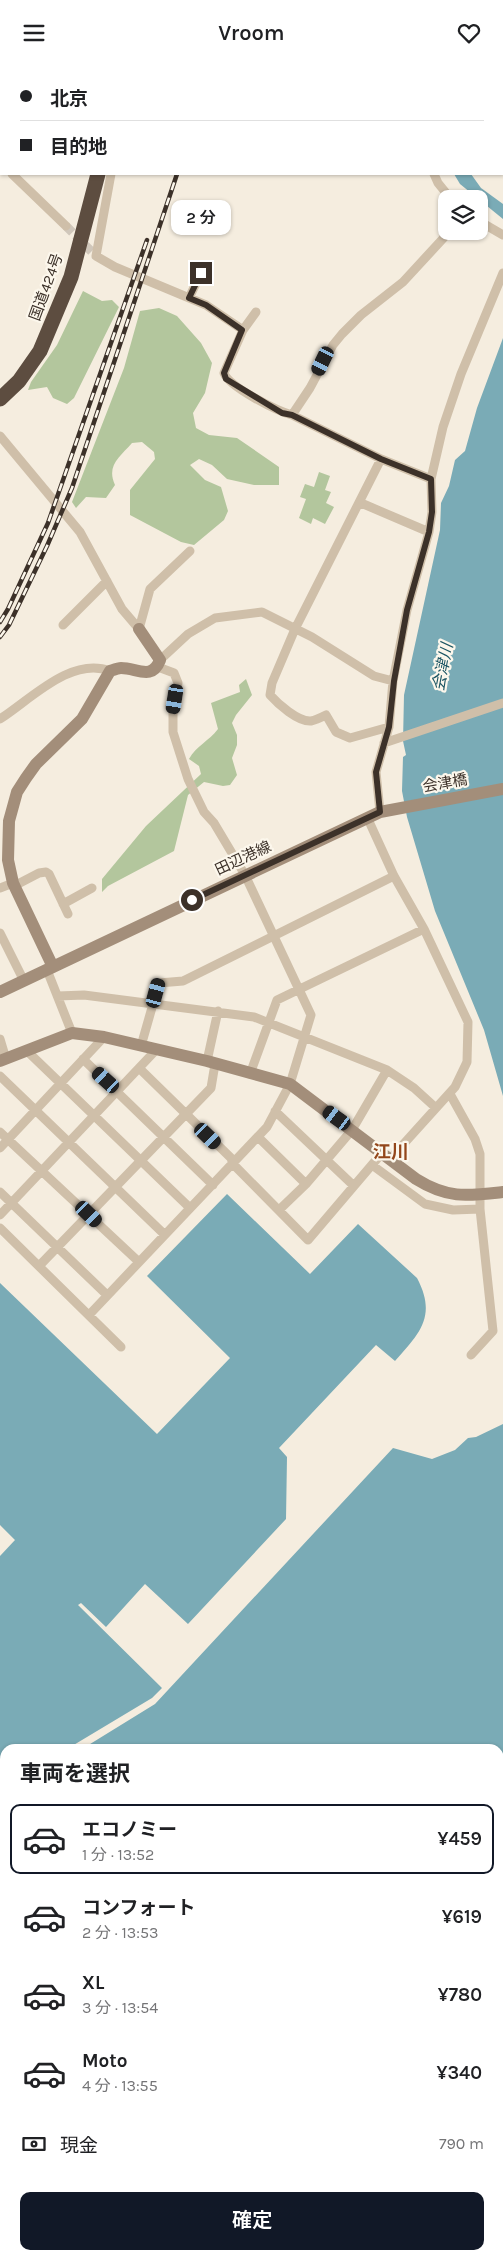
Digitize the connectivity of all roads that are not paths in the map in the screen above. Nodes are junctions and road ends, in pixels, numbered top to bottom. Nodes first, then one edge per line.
1 (13, 175) edge
2 (98, 175) edge
3 (111, 175) edge
4 (434, 175) edge
5 (444, 190) edge
6 (66, 225) tunnel mouth
7 (488, 226) edge
8 (503, 235) edge
9 (442, 240) edge
10 (201, 273) dead end
11 (503, 273) edge
12 (189, 298) junction
13 (256, 312) dead end
14 (242, 330) junction
15 (0, 399) edge
16 (292, 415) junction
17 (0, 436) edge
18 (381, 459) junction
19 (431, 479) junction
20 (360, 503) junction
21 (429, 532) junction
22 (190, 551) dead end
23 (107, 581) junction
24 (63, 625) dead end
25 (139, 629) junction
26 (295, 629) junction
27 (159, 664) junction
28 (110, 671) junction
29 (394, 681) junction
30 (503, 703) edge
31 (0, 719) edge
32 (389, 727) junction
33 (384, 743) junction
34 (503, 789) edge
35 (393, 809) joint
36 (380, 812) junction
37 (367, 817) junction
38 (245, 875) junction
39 (394, 876) junction
40 (13, 884) junction
41 (92, 888) dead end
42 (0, 889) edge
43 (63, 904) junction
44 (68, 914) dead end
45 (424, 929) junction
46 (0, 933) edge
47 (275, 936) junction
48 (50, 969) junction
49 (24, 981) junction
50 (300, 989) junction
51 (0, 992) edge
52 (58, 996) junction
53 (154, 1004) junction
54 (218, 1011) junction
55 (269, 1023) junction
56 (72, 1033) junction
57 (305, 1036) junction
58 (104, 1037) junction
59 (0, 1039) edge
60 (141, 1046) junction
61 (156, 1050) junction
62 (27, 1051) junction
63 (83, 1059) junction
64 (3, 1060) edge
65 (211, 1062) junction
66 (140, 1069) junction
67 (387, 1069) junction
68 (250, 1074) junction
69 (0, 1076) edge
70 (60, 1083) junction
71 (290, 1084) junction
72 (117, 1091) junction
73 (450, 1094) junction
74 (436, 1108) junction
75 (35, 1110) junction
76 (275, 1111) junction
77 (186, 1114) junction
78 (94, 1115) junction
79 (352, 1130) junction
80 (0, 1132) edge
81 (163, 1137) junction
82 (258, 1137) junction
83 (8, 1139) junction
84 (68, 1143) junction
85 (0, 1148) edge
86 (386, 1156) junction
87 (141, 1160) junction
88 (326, 1160) junction
89 (233, 1164) junction
90 (372, 1165) junction
91 (42, 1171) junction
92 (306, 1184) junction
93 (213, 1185) junction
94 (354, 1186) junction
95 (115, 1187) junction
96 (0, 1192) edge
97 (503, 1192) edge
98 (12, 1203) junction
99 (190, 1208) junction
100 (480, 1209) junction
101 (279, 1210) junction
102 (89, 1214) junction
103 (0, 1215) edge
104 (0, 1228) edge
105 (165, 1235) junction
106 (57, 1247) junction
107 (139, 1262) junction
108 (39, 1266) junction
109 (107, 1295) junction
110 (89, 1315) junction
111 (122, 1347) dead end
112 (470, 1355) dead end

1 - 6 street
2 - 15 highway, 国道424号
3 - 12 street
4 - 5 street
7 - 8 street
9 - 16 street
10 - 12 street
11 - 19 street
12 - 14 street
13 - 14 street
14 - 16 street
16 - 18 street
17 - 23 street
18 - 19 street
18 - 20 street
19 - 21 street
20 - 21 street
20 - 26 street
21 - 29 street
22 - 25 street
23 - 24 street
23 - 25 street
25 - 27 street
26 - 27 street
26 - 29 street
26 - 32 street
27 - 28 street
27 - 38 street
28 - 31 street
28 - 40 street
29 - 32 street
30 - 33 street
32 - 33 street
33 - 36 street
34 - 35 street, 会津橋
35 - 36 street, 田辺港線
36 - 37 street, 田辺港線
37 - 38 street, 田辺港線
37 - 39 street
38 - 47 street
38 - 48 street, 田辺港線
39 - 45 street
39 - 47 street
40 - 42 street
40 - 43 street
40 - 48 street
41 - 43 street
43 - 44 street
45 - 50 street
45 - 73 street
46 - 49 street
47 - 50 street
47 - 53 street
48 - 49 street, 田辺港線
48 - 52 street
49 - 51 street, 田辺港線
50 - 55 street
50 - 57 street
52 - 53 street
52 - 56 street
53 - 54 street
53 - 60 street
54 - 55 street
54 - 65 street
55 - 57 street
55 - 68 street
56 - 58 street
56 - 62 street
57 - 67 street
57 - 71 street
58 - 60 street
58 - 63 street
59 - 64 street
60 - 61 street
61 - 65 street
61 - 66 street
62 - 64 street
62 - 70 street
63 - 70 street
63 - 72 street
65 - 68 street
65 - 77 street
66 - 72 street
66 - 77 street
67 - 74 street
67 - 79 street
68 - 71 street
69 - 75 street
70 - 75 street
70 - 78 street
71 - 76 street
71 - 79 street
72 - 78 street
72 - 81 street
73 - 74 street
73 - 100 street
74 - 86 street
75 - 83 street
75 - 84 street
76 - 82 street
76 - 88 street
77 - 81 street
77 - 89 street
78 - 84 street
78 - 87 street
79 - 86 street
79 - 88 street
80 - 83 street
81 - 87 street
81 - 93 street
82 - 89 street
82 - 92 street
83 - 85 street
83 - 91 street
84 - 91 street
84 - 95 street
86 - 90 street
86 - 97 street
87 - 95 street
87 - 99 street
88 - 92 street
88 - 94 street
89 - 93 street
89 - 101 street
90 - 94 street
90 - 100 street
91 - 98 street
91 - 102 street
92 - 101 street
93 - 99 street
94 - 101 street
95 - 102 street
95 - 105 street
96 - 98 street
98 - 103 street
98 - 106 street
99 - 105 street
100 - 112 street
102 - 106 street
102 - 107 street
104 - 108 street
105 - 107 street
106 - 108 street
106 - 109 street
107 - 109 street
108 - 110 street
109 - 110 street
110 - 111 street

